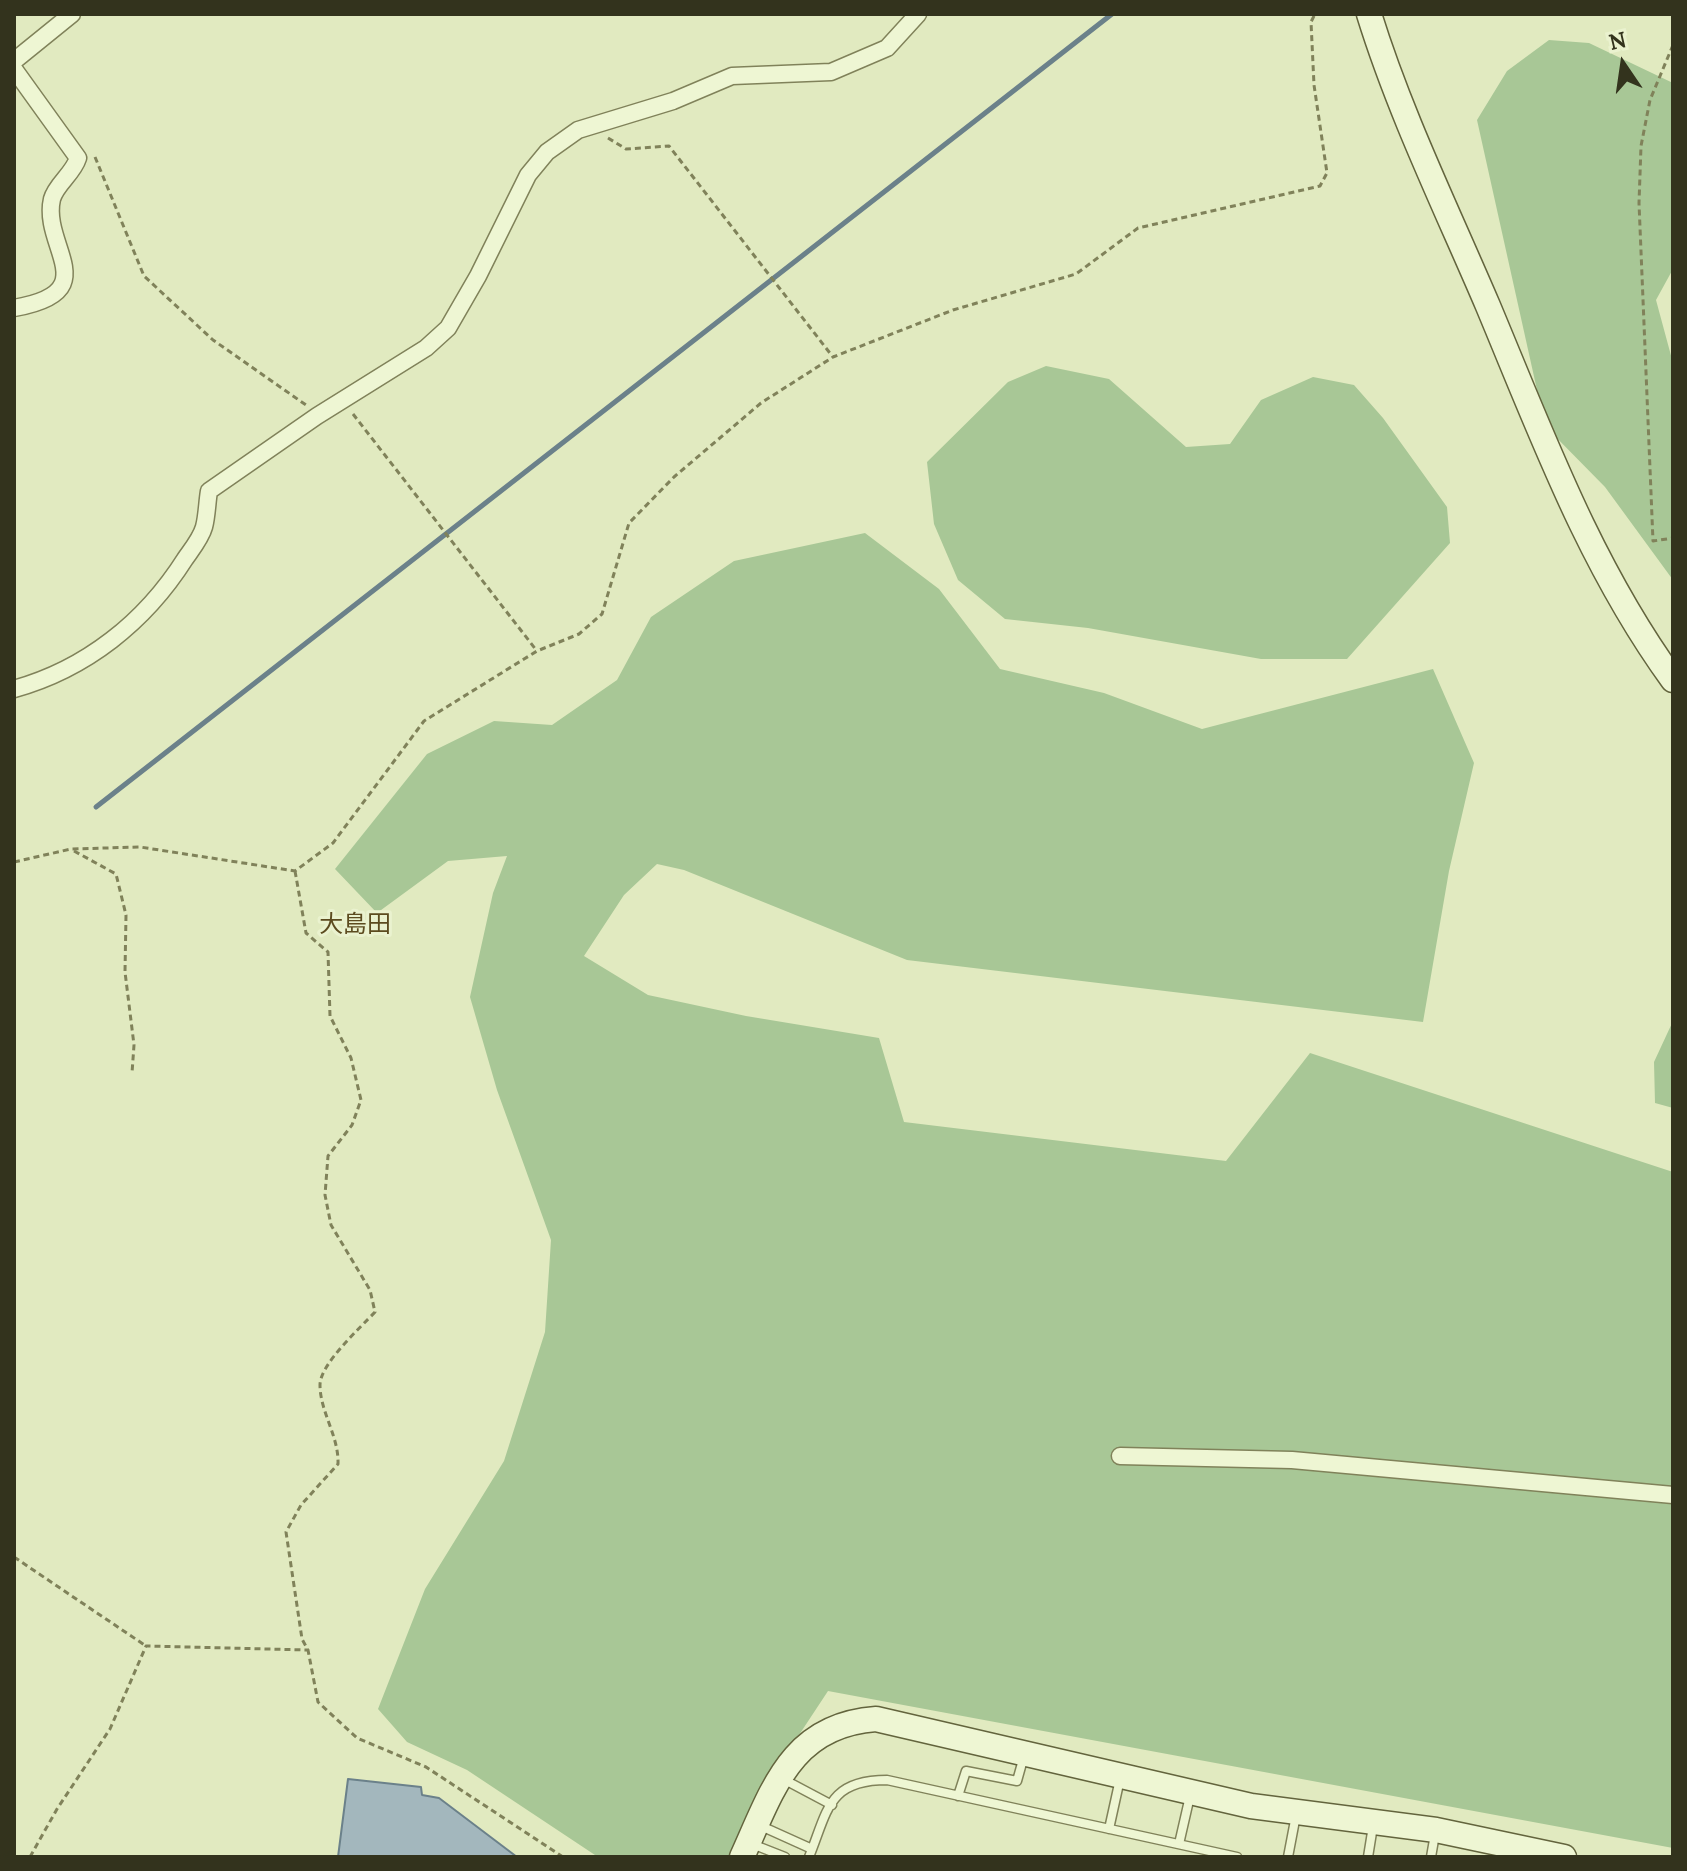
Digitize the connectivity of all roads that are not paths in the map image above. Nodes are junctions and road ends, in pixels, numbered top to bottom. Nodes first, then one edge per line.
1 (72, 14) edge
2 (918, 14) edge
3 (1369, 14) edge
4 (14, 61) edge
5 (17, 81) edge
6 (14, 308) edge
7 (1673, 680) edge
8 (14, 689) edge
9 (1120, 1456) dead end
10 (1673, 1495) edge
11 (1025, 1751) junction
12 (1121, 1773) junction
13 (781, 1778) junction
14 (1191, 1791) junction
15 (958, 1796) junction
16 (832, 1805) junction
17 (1297, 1813) junction
18 (1373, 1821) junction
19 (1109, 1829) junction
20 (1436, 1830) junction
21 (749, 1841) edge
22 (1179, 1844) junction
23 (811, 1853) edge
24 (785, 1857) edge
25 (1237, 1857) edge
26 (1288, 1857) edge
27 (1368, 1857) edge
28 (1431, 1857) edge
29 (1564, 1857) edge

1 - 4 street
2 - 8 street
3 - 7 street
5 - 6 street
9 - 10 street
11 - 12 street
11 - 13 street
11 - 15 lane
12 - 14 street
12 - 19 lane
13 - 16 lane
13 - 21 street
14 - 17 street
14 - 22 lane
15 - 16 lane
15 - 19 lane
16 - 23 lane
17 - 18 street
17 - 26 lane
18 - 20 street
18 - 27 lane
19 - 22 lane
20 - 28 lane
20 - 29 street
21 - 23 lane
21 - 24 lane
22 - 25 lane

